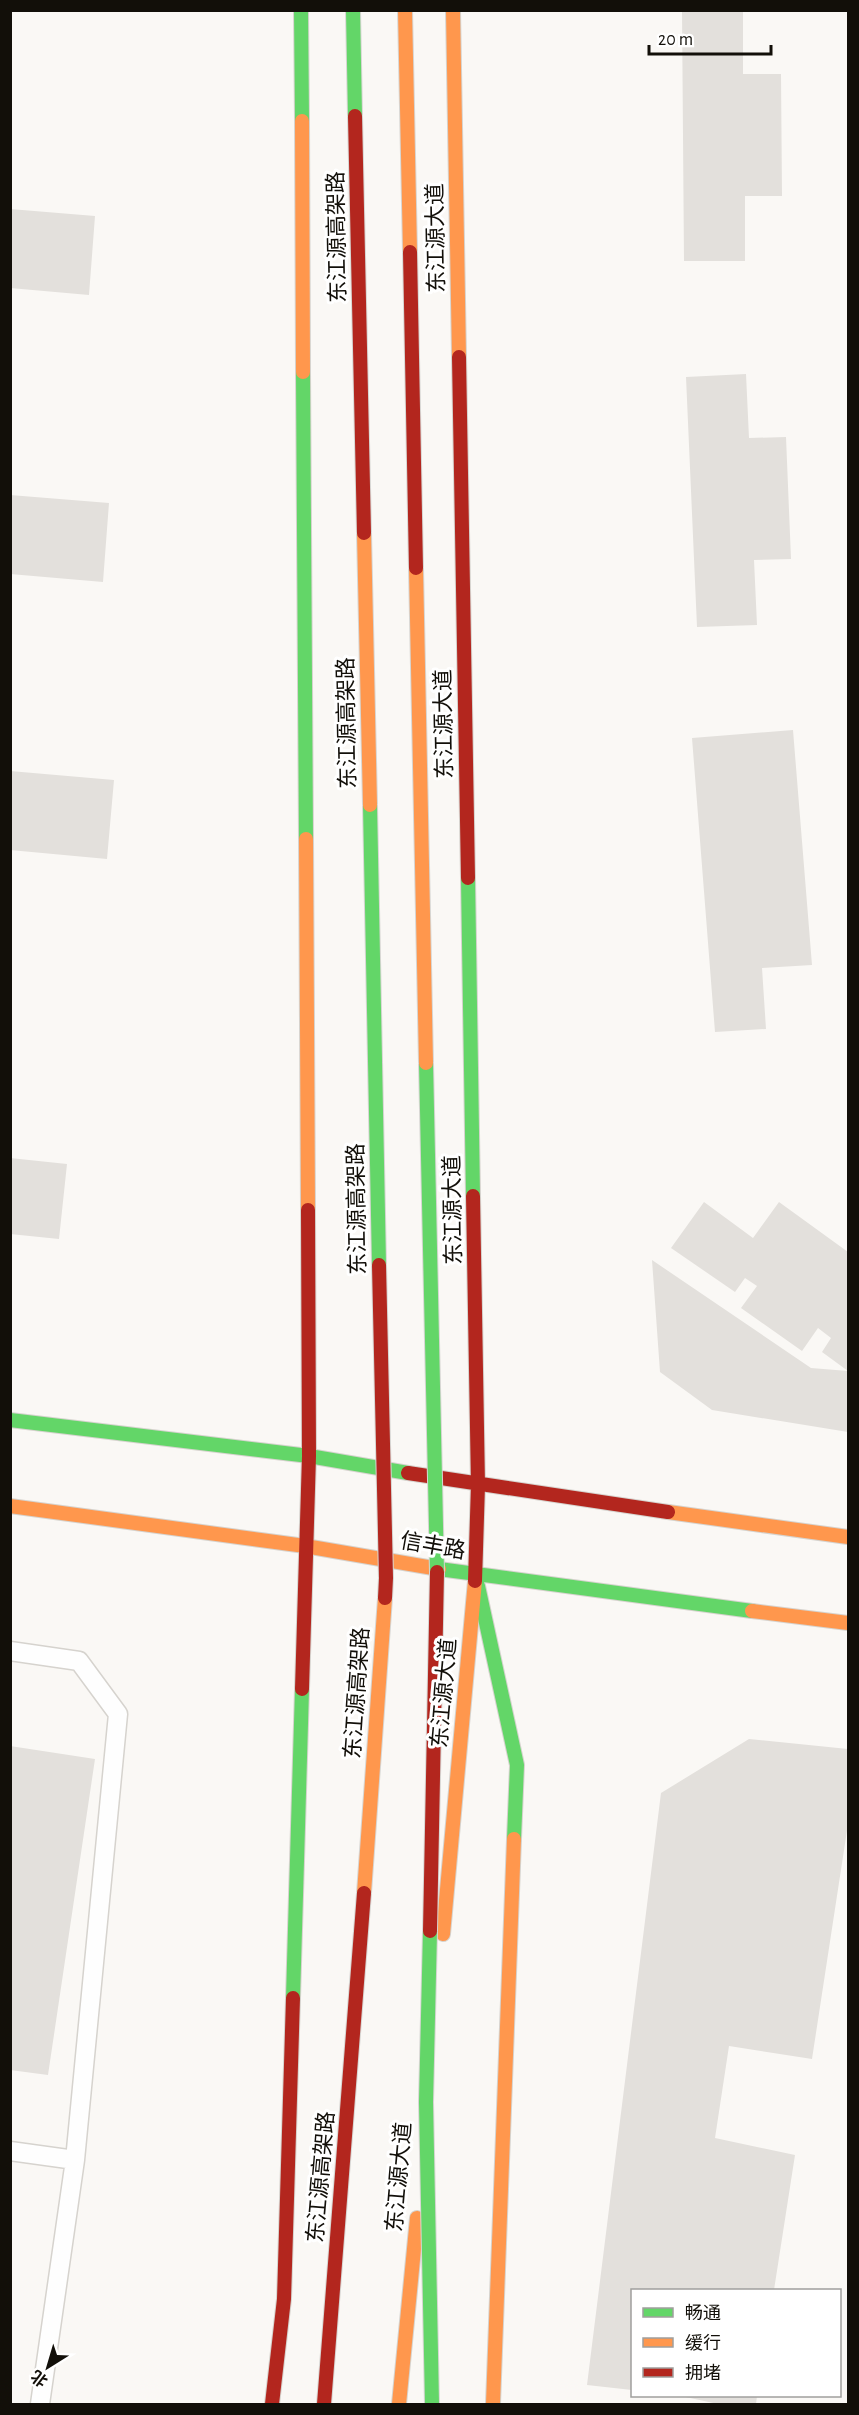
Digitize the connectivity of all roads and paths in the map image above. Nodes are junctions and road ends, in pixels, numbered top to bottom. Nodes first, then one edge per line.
1 (301, 10) edge
2 (353, 10) edge
3 (405, 10) edge
4 (453, 10) edge
5 (10, 1420) edge
6 (309, 1456) junction
7 (478, 1485) junction
8 (10, 1506) edge
9 (849, 1536) edge
10 (305, 1546) junction
11 (476, 1575) junction
12 (849, 1623) edge
13 (10, 1651) edge
14 (10, 2151) edge
15 (75, 2160) junction
16 (40, 2404) edge
17 (272, 2404) edge
18 (324, 2404) edge
19 (399, 2404) edge
20 (432, 2404) edge
21 (493, 2404) edge

1 - 6 main road
2 - 18 main road, 东江源高架路, bridge
3 - 20 main road, bridge
4 - 7 main road, 东江源大道
5 - 6 main road
6 - 7 main road
6 - 10 main road
7 - 9 main road
7 - 11 main road, 东江源大道
8 - 10 main road, 信丰路
10 - 11 main road, 信丰路
10 - 17 main road
11 - 12 main road, 信丰路
11 - 19 main road, 东江源大道
11 - 21 main road
13 - 15 lane
14 - 15 lane
15 - 16 lane

